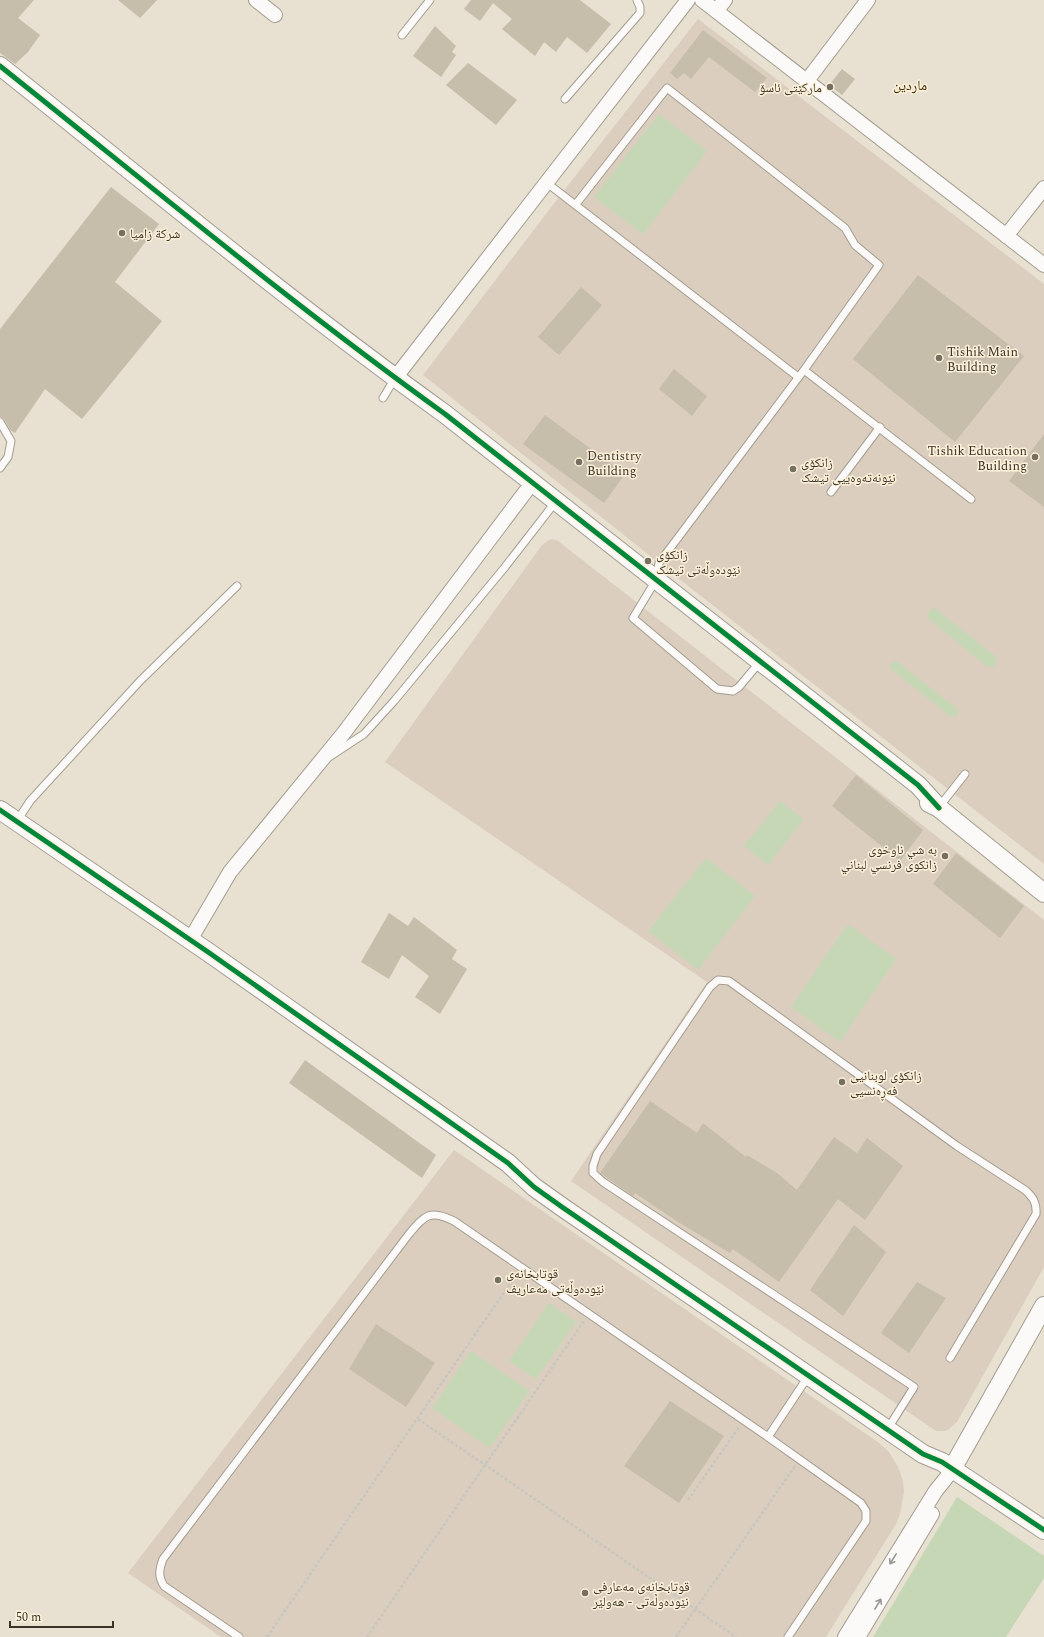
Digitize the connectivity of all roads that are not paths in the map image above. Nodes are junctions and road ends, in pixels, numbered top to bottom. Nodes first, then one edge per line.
1 (256, 0) edge
2 (430, 0) edge
3 (637, 0) edge
4 (688, 0) edge
5 (702, 0) edge
6 (725, 0) edge
7 (868, 0) edge
8 (716, 11) junction
9 (275, 15) dead end
10 (402, 34) dead end
11 (0, 66) edge
12 (806, 82) junction
13 (565, 99) dead end
14 (547, 182) junction
15 (1044, 188) edge
16 (576, 204) junction
17 (1006, 236) junction
18 (1044, 264) edge
19 (804, 370) junction
20 (395, 378) junction
21 (798, 378) junction
22 (384, 398) dead end
23 (0, 422) edge
24 (880, 427) junction
25 (0, 468) edge
26 (526, 491) junction
27 (831, 492) dead end
28 (971, 499) dead end
29 (550, 509) junction
30 (653, 585) junction
31 (237, 586) dead end
32 (754, 669) junction
33 (321, 761) junction
34 (965, 774) dead end
35 (939, 808) junction
36 (0, 810) edge
37 (16, 822) junction
38 (1044, 893) edge
39 (190, 940) junction
40 (1044, 1306) edge
41 (950, 1358) dead end
42 (811, 1371) junction
43 (892, 1422) junction
44 (768, 1437) junction
45 (947, 1471) junction
46 (1044, 1530) edge
47 (239, 1637) edge
48 (788, 1637) edge
49 (845, 1637) edge
50 (858, 1637) edge

1 - 9 street
2 - 10 lane
3 - 13 lane
4 - 14 street
5 - 8 street
6 - 8 street
7 - 12 street
8 - 12 street
11 - 20 street
12 - 17 street
14 - 16 lane
14 - 20 street
15 - 17 street
16 - 19 lane
16 - 21 lane
17 - 18 street
19 - 21 lane
19 - 24 lane
20 - 22 lane
20 - 26 street
20 - 30 street
21 - 30 lane
23 - 25 lane
24 - 27 lane
24 - 28 lane
26 - 29 street
26 - 33 street
29 - 30 street
29 - 33 lane
30 - 32 street
30 - 32 lane
30 - 35 street
31 - 37 lane
32 - 35 street
33 - 39 street
34 - 35 lane
35 - 38 street
36 - 37 street
37 - 39 street
39 - 42 street
40 - 45 street
41 - 43 lane
42 - 43 street
42 - 44 lane
42 - 45 street
43 - 45 street
44 - 47 lane
44 - 48 lane
45 - 46 street
45 -> 49 street
50 -> 45 street

